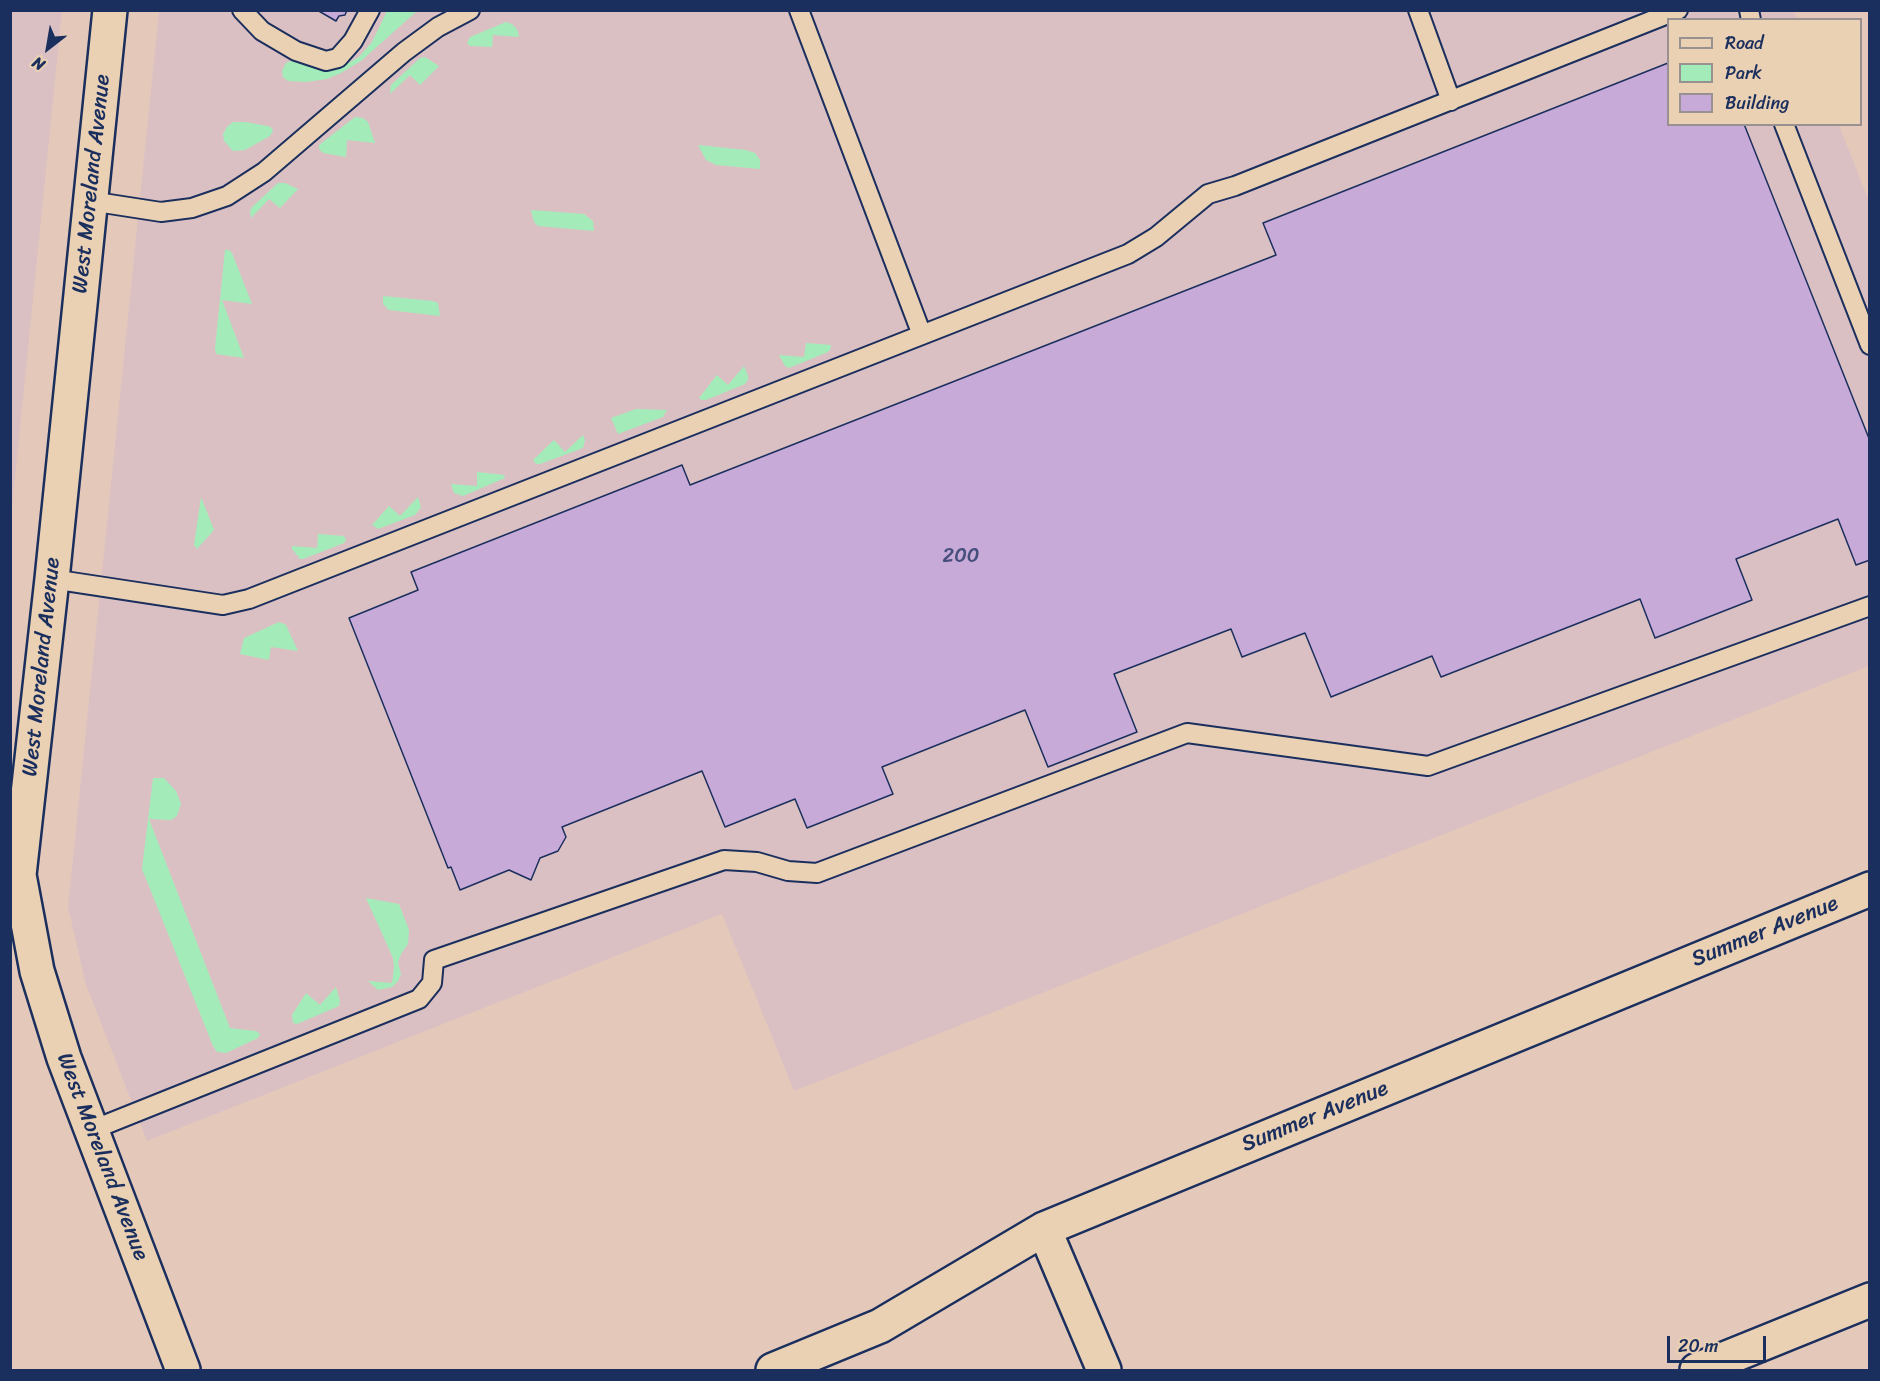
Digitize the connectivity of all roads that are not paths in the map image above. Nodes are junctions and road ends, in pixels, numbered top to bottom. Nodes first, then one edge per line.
1 (110, 10) edge
2 (242, 10) edge
3 (370, 10) edge
4 (799, 10) edge
5 (1418, 10) edge
6 (1678, 10) edge
7 (463, 12) edge
8 (1451, 101) junction
9 (1785, 126) edge
10 (90, 201) junction
11 (921, 335) junction
12 (1869, 345) edge
13 (52, 579) junction
14 (1869, 606) edge
15 (15, 877) edge
16 (1869, 889) edge
17 (92, 1130) junction
18 (1044, 1229) junction
19 (1869, 1300) edge
20 (183, 1371) edge
21 (773, 1371) edge
22 (1104, 1371) edge
23 (1697, 1371) edge

1 - 10 street, West Moreland Avenue
2 - 3 lane
4 - 11 lane
5 - 8 lane
6 - 8 lane
7 - 10 lane
8 - 11 lane
9 - 12 lane
10 - 13 street, West Moreland Avenue
11 - 13 lane
13 - 15 street, West Moreland Avenue
14 - 17 lane
15 - 17 street, West Moreland Avenue
16 - 18 street, Summer Avenue
17 - 20 street, West Moreland Avenue
18 - 21 street, Summer Avenue
18 - 22 street
19 - 23 street

